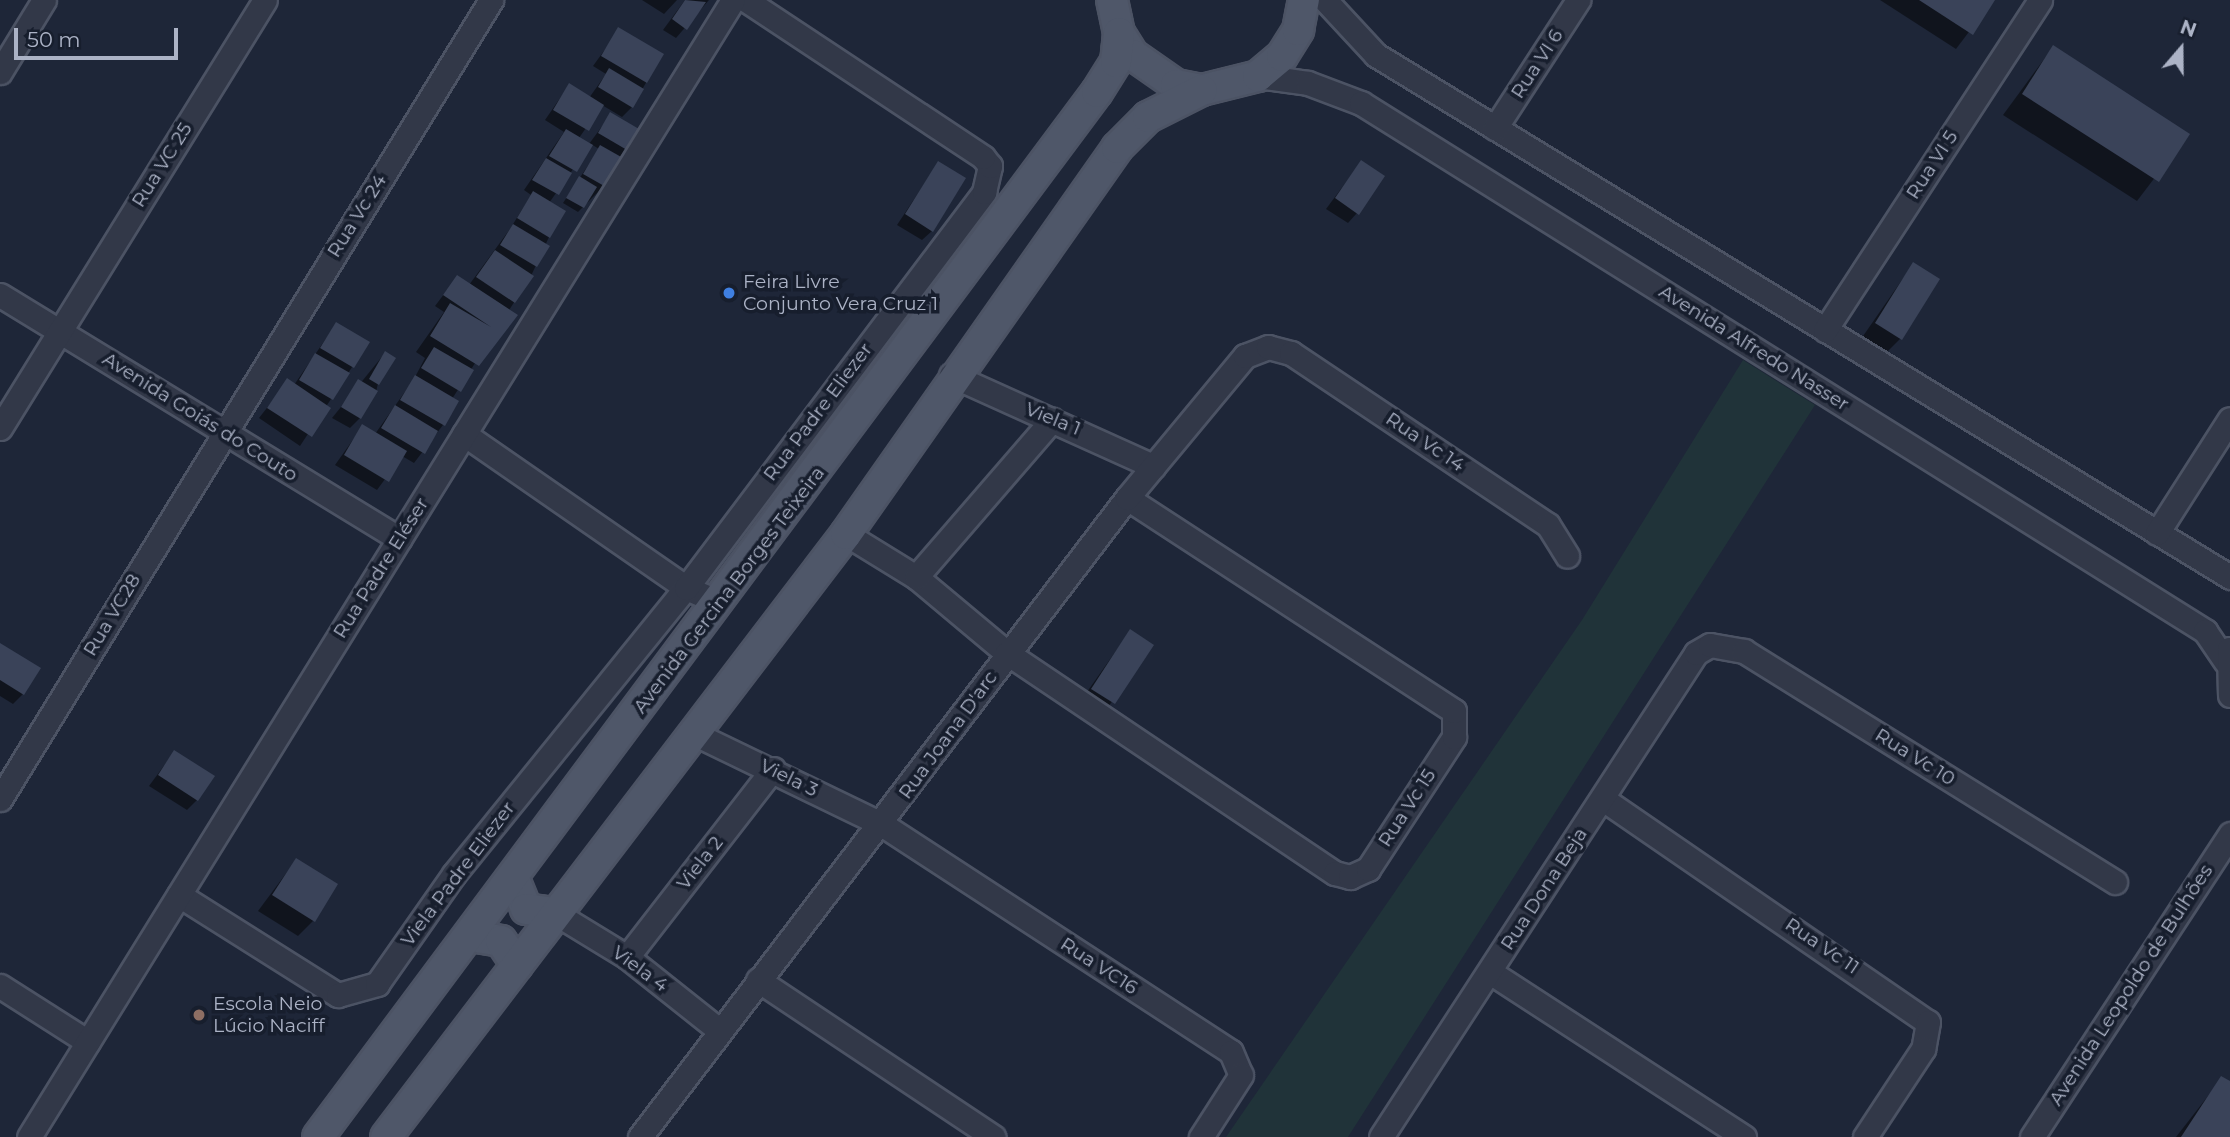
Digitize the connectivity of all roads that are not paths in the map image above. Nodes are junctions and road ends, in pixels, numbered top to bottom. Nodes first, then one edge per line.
1 (44, 0) edge
2 (265, 0) edge
3 (491, 0) edge
4 (733, 0) edge
5 (746, 0) edge
6 (1112, 0) edge
7 (1304, 0) edge
8 (1325, 0) edge
9 (1578, 0) edge
10 (2040, 0) edge
11 (1119, 33) junction
12 (0, 72) edge
13 (1258, 76) junction
14 (1202, 90) junction
15 (1495, 128) junction
16 (0, 295) edge
17 (1825, 330) junction
18 (60, 331) junction
19 (1268, 347) joint
20 (951, 375) junction
21 (2230, 419) edge
22 (1052, 420) junction
23 (0, 428) edge
24 (224, 432) junction
25 (464, 434) junction
26 (1153, 466) junction
27 (1127, 498) junction
28 (2157, 533) junction
29 (846, 534) junction
30 (399, 539) junction
31 (1566, 556) dead end
32 (916, 577) junction
33 (2230, 577) edge
34 (686, 588) junction
35 (719, 602) junction
36 (1710, 645) joint
37 (2228, 652) edge
38 (1007, 653) junction
39 (2230, 695) edge
40 (692, 733) junction
41 (773, 769) junction
42 (0, 799) edge
43 (1603, 799) junction
44 (883, 825) junction
45 (2230, 834) edge
46 (514, 879) junction
47 (2115, 882) dead end
48 (178, 895) junction
49 (555, 913) junction
50 (470, 936) junction
51 (628, 957) junction
52 (517, 965) junction
53 (1490, 972) junction
54 (758, 980) junction
55 (0, 986) edge
56 (720, 1031) junction
57 (88, 1042) junction
58 (29, 1137) edge
59 (318, 1137) edge
60 (386, 1137) edge
61 (640, 1137) edge
62 (993, 1137) edge
63 (1201, 1137) edge
64 (1381, 1137) edge
65 (1744, 1137) edge
66 (1865, 1137) edge
67 (2032, 1137) edge

1 - 12 street
2 - 18 street, Rua VC 25
3 - 24 street, Rua Vc 24
4 - 25 street, Rua Padre Eléser
5 - 34 street, Rua Padre Eliezer
6 - 11 main road
7 - 13 main road
8 - 15 street
9 - 15 street, Rua VI 6
10 - 17 street, Rua VI 5
11 - 14 main road
11 - 35 main road, Avenida Gercina Borges Teixeira
13 - 14 main road
13 - 37 street, Avenida Alfredo Nasser
14 - 20 main road
15 - 17 street
16 - 18 street, Avenida Goiás do Couto
17 - 28 street
18 - 23 street, Rua VC 25
18 - 24 street, Avenida Goiás do Couto
19 - 26 street, Rua Joana D'arc
19 - 31 street, Rua Vc 14
20 - 22 street, Viela 1
20 - 29 main road
21 - 28 street
22 - 26 street, Viela 1
22 - 32 street
24 - 30 street, Avenida Goiás do Couto
24 - 42 street, Rua VC28
25 - 30 street, Rua Padre Eléser
25 - 34 street
26 - 27 street, Rua Joana D'arc
27 - 38 street, Rua Joana D'arc
27 - 38 street, Rua Vc 15
28 - 33 street
29 - 32 street
29 - 40 main road
30 - 48 street, Rua Padre Eléser
32 - 38 street
34 - 35 street
34 - 48 street, Viela Padre Eliezer
35 - 46 main road, Avenida Gercina Borges Teixeira
36 - 43 street, Rua Dona Beja
36 - 47 street, Rua Vc 10
37 - 39 street
38 - 44 street, Rua Joana D'arc
40 - 41 street, Viela 3
40 - 49 main road
41 - 44 street, Viela 3
41 - 51 street, Viela 2
43 - 53 street, Rua Dona Beja
43 - 66 street, Rua Vc 11
44 - 54 street, Rua Joana D'arc
44 - 63 street, Rua VC16
45 - 67 street, Avenida Leopoldo de Bulhões
46 - 49 main road
46 - 50 main road, Avenida Gercina Borges Teixeira
48 - 57 street, Rua Padre Eléser
49 - 51 street, Viela 4
49 - 52 main road
50 - 52 main road
50 - 59 main road, Avenida Gercina Borges Teixeira
51 - 56 street, Viela 4
52 - 60 main road
53 - 64 street, Rua Dona Beja
53 - 65 street
54 - 56 street, Rua Joana D'arc
54 - 62 street
55 - 57 street
56 - 61 street, Rua Joana D'arc
57 - 58 street, Rua Padre Eléser

